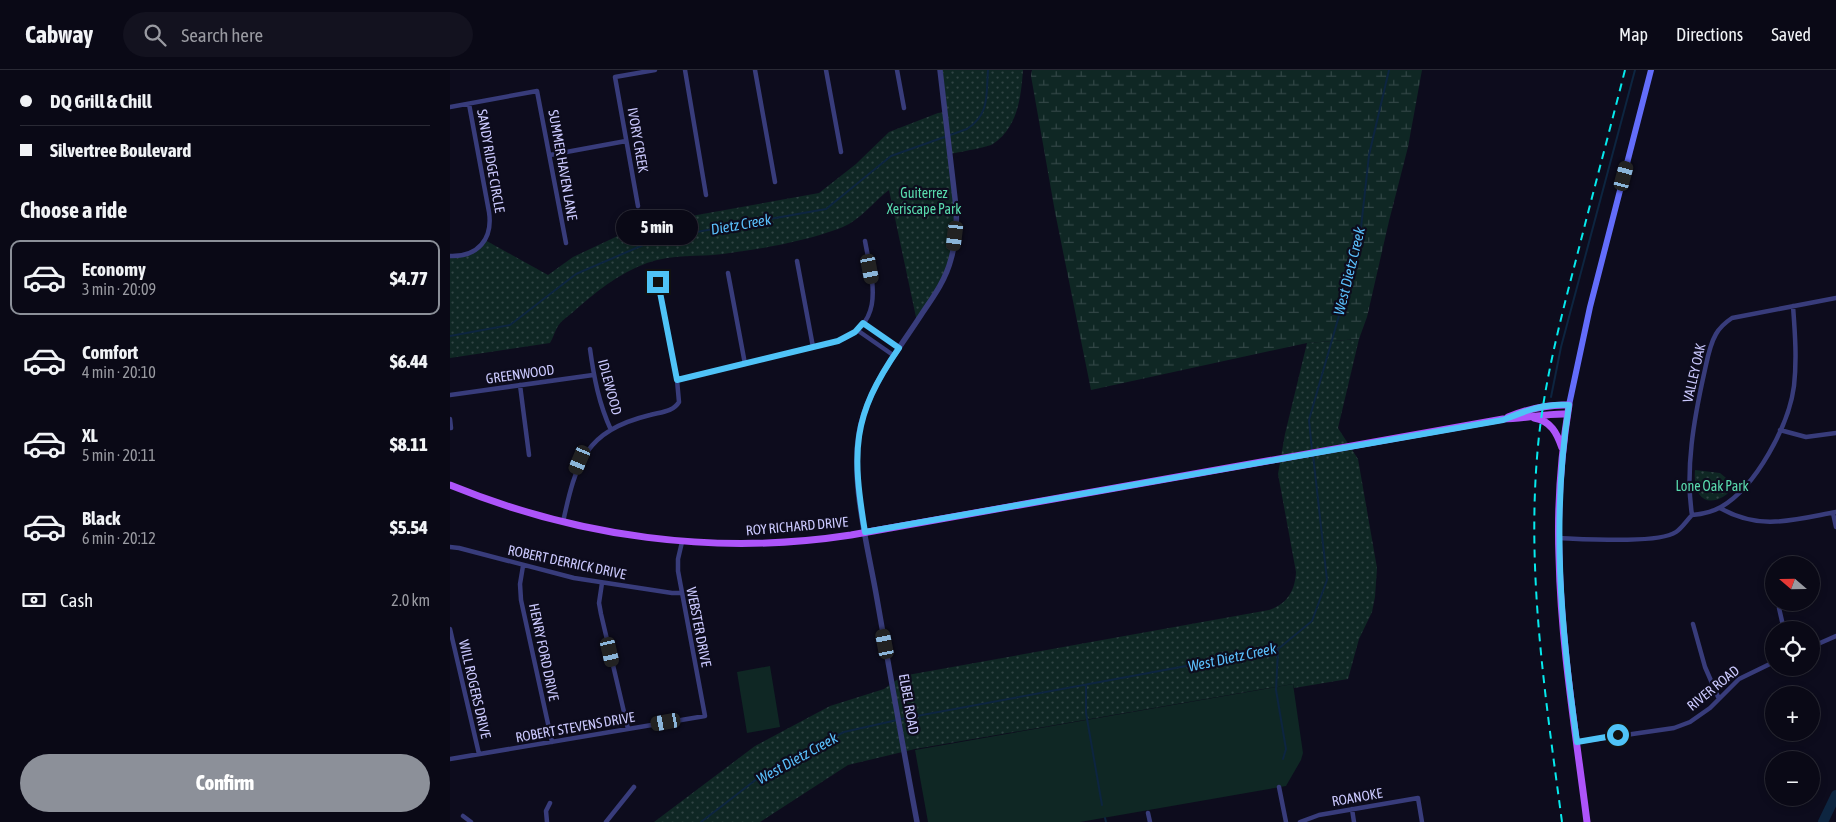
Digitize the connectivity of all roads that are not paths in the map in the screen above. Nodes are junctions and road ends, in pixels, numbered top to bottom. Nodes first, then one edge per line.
1 (655, 70) edge
2 (685, 70) edge
3 (756, 70) edge
4 (826, 70) edge
5 (897, 70) edge
6 (940, 70) edge
7 (1651, 70) edge
8 (469, 104) junction
9 (450, 107) edge
10 (904, 108) dead end
11 (626, 141) junction
12 (841, 152) dead end
13 (550, 156) junction
14 (775, 182) dead end
15 (706, 195) dead end
16 (638, 206) dead end
17 (865, 241) dead end
18 (566, 243) dead end
19 (450, 256) edge
20 (797, 261) dead end
21 (728, 273) dead end
22 (658, 282) dead end
23 (1836, 298) edge
24 (1793, 306) junction
25 (862, 325) junction
26 (857, 330) junction
27 (813, 347) junction
28 (899, 348) junction
29 (590, 349) dead end
30 (894, 356) junction
31 (745, 364) junction
32 (593, 375) junction
33 (677, 380) junction
34 (520, 385) junction
35 (450, 395) edge
36 (1569, 405) junction
37 (1567, 414) junction
38 (1531, 418) junction
39 (450, 419) edge
40 (1503, 420) junction
41 (451, 428) edge
42 (611, 430) junction
43 (1780, 430) junction
44 (1836, 433) edge
45 (1563, 453) junction
46 (529, 455) dead end
47 (450, 485) edge
48 (1720, 508) junction
49 (1835, 513) edge
50 (1692, 515) junction
51 (562, 522) junction
52 (1836, 527) edge
53 (865, 532) junction
54 (1559, 538) junction
55 (682, 542) junction
56 (450, 548) edge
57 (524, 566) junction
58 (602, 583) junction
59 (681, 593) junction
60 (1693, 624) dead end
61 (450, 630) edge
62 (1836, 636) edge
63 (1820, 643) edge
64 (1765, 666) edge
65 (1719, 698) junction
66 (704, 716) joint
67 (628, 729) junction
68 (552, 742) junction
69 (1577, 742) junction
70 (479, 754) junction
71 (450, 759) edge
72 (1279, 787) dead end
73 (634, 788) dead end
74 (550, 803) dead end
75 (1352, 809) junction
76 (1148, 813) dead end
77 (463, 816) dead end
78 (471, 822) edge
79 (546, 822) edge
80 (606, 822) edge
81 (917, 822) edge
82 (1150, 822) edge
83 (1286, 822) edge
84 (1300, 822) edge
85 (1354, 822) edge
86 (1422, 822) edge
87 (1587, 822) edge

1 - 11 street, IVORY CREEK
2 - 15 street
3 - 14 street
4 - 12 street
5 - 10 street
6 - 28 street, ELBEL ROAD
7 - 36 main road
8 - 9 street
8 - 13 street, SUMMER HAVEN LANE
8 - 19 street, SANDY RIDGE CIRCLE
11 - 13 street
11 - 16 street, IVORY CREEK
13 - 18 street, SUMMER HAVEN LANE
17 - 25 street
20 - 27 street
21 - 31 street
22 - 33 street
23 - 24 street, VALLEY OAK
24 - 43 street
24 - 50 street, VALLEY OAK
25 - 26 street
25 - 28 street
26 - 27 street
26 - 30 street
27 - 31 street
28 - 30 street, ELBEL ROAD
29 - 32 street, IDLEWOOD
30 - 53 street, ELBEL ROAD
31 - 33 street
32 - 34 street, GREENWOOD
32 - 42 street, IDLEWOOD
33 - 42 street
34 - 35 street, GREENWOOD
34 - 46 street
36 - 37 main road
36 - 40 main road, ROY RICHARD DRIVE
37 - 38 main road, ROY RICHARD DRIVE
37 - 45 main road
38 - 40 main road, ROY RICHARD DRIVE
38 - 45 main road
39 - 41 street
40 - 53 main road, ROY RICHARD DRIVE
42 - 51 street
43 - 44 street
43 - 48 street
45 - 54 main road
47 - 51 main road, ROY RICHARD DRIVE
48 - 49 street
48 - 50 street
49 - 52 street
50 - 54 street
51 - 55 main road, ROY RICHARD DRIVE
53 - 55 main road, ROY RICHARD DRIVE
53 - 81 street, ELBEL ROAD
54 - 69 main road
55 - 59 street, WEBSTER DRIVE
56 - 57 street, ROBERT DERRICK DRIVE
57 - 58 street, ROBERT DERRICK DRIVE
57 - 68 street, HENRY FORD DRIVE
58 - 59 street, ROBERT DERRICK DRIVE
58 - 67 street
59 - 66 street, WEBSTER DRIVE
60 - 65 street
61 - 70 street, WILL ROGERS DRIVE
62 - 63 street
64 - 65 street, RIVER ROAD
65 - 69 street, RIVER ROAD
66 - 67 street, ROBERT STEVENS DRIVE
67 - 68 street, ROBERT STEVENS DRIVE
68 - 70 street, ROBERT STEVENS DRIVE
69 - 87 main road
70 - 71 street, ROBERT STEVENS DRIVE
72 - 83 street
73 - 80 street
74 - 79 street
75 - 84 street, ROANOKE
75 - 85 street
75 - 86 street, ROANOKE
76 - 82 street
77 - 78 street

